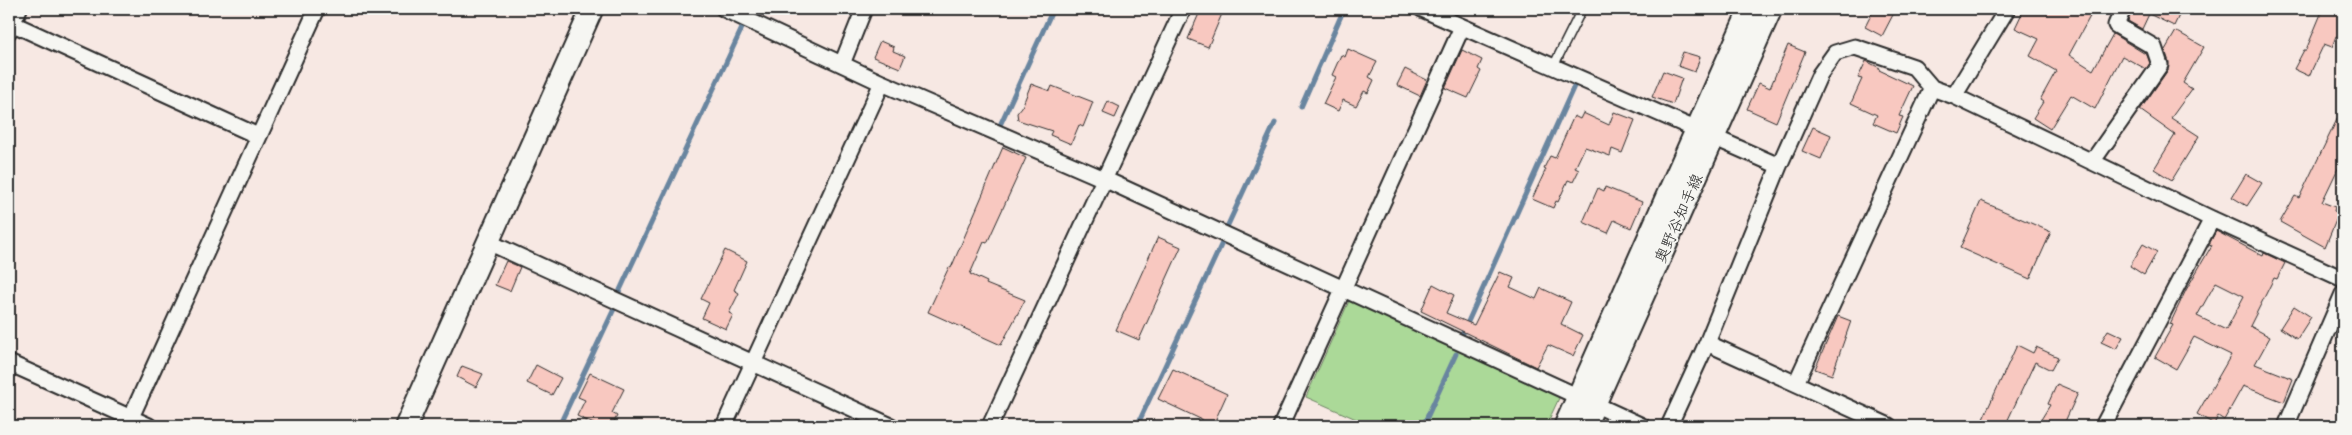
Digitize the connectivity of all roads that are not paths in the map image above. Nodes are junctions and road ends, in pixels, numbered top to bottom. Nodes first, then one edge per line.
1 (19, 9) edge
2 (316, 9) edge
3 (592, 9) edge
4 (724, 9) edge
5 (864, 9) edge
6 (1183, 9) edge
7 (1422, 9) edge
8 (1582, 9) edge
9 (1750, 9) edge
10 (1771, 9) edge
11 (2007, 9) edge
12 (2123, 9) edge
13 (10, 26) edge
14 (1462, 27) junction
15 (842, 64) junction
16 (1553, 67) junction
17 (882, 82) junction
18 (1932, 88) junction
19 (1954, 96) junction
20 (1705, 133) junction
21 (258, 136) junction
22 (2092, 162) junction
23 (1778, 166) junction
24 (1104, 179) junction
25 (2212, 219) junction
26 (488, 242) junction
27 (2343, 279) edge
28 (1344, 291) junction
29 (2343, 294) edge
30 (1707, 343) junction
31 (9, 363) edge
32 (753, 364) junction
33 (1796, 384) junction
34 (1586, 401) junction
35 (129, 422) edge
36 (149, 426) edge
37 (406, 426) edge
38 (724, 426) edge
39 (891, 426) edge
40 (990, 426) edge
41 (1281, 426) edge
42 (1565, 426) edge
43 (1585, 426) edge
44 (1642, 426) edge
45 (1669, 426) edge
46 (1889, 426) edge
47 (2102, 426) edge
48 (2286, 426) edge

1 - 13 street
2 - 21 street
3 - 26 main road
4 - 15 street
5 - 15 street
6 - 24 street
7 - 14 street
8 - 16 lane
9 - 20 main road, 奥野谷知手線
10 - 20 main road, 奥野谷知手線
11 - 19 street
12 - 22 street
13 - 21 street
14 - 16 street
14 - 28 street
15 - 17 street
16 - 20 street
17 - 24 street
17 - 32 street
18 - 19 street
18 - 23 street
18 - 33 street
19 - 22 street
20 - 23 street
20 - 34 main road, 奥野谷知手線
21 - 35 street
22 - 25 street
23 - 30 street
24 - 28 street
24 - 40 street
25 - 27 street
25 - 47 street
26 - 32 street
26 - 37 main road
28 - 34 street
28 - 41 street
29 - 48 street
30 - 33 street
30 - 45 street
31 - 35 street
32 - 38 street
32 - 39 street
33 - 46 street
34 - 42 main road, 奥野谷知手線
34 - 43 main road, 奥野谷知手線
34 - 44 street
35 - 36 street

